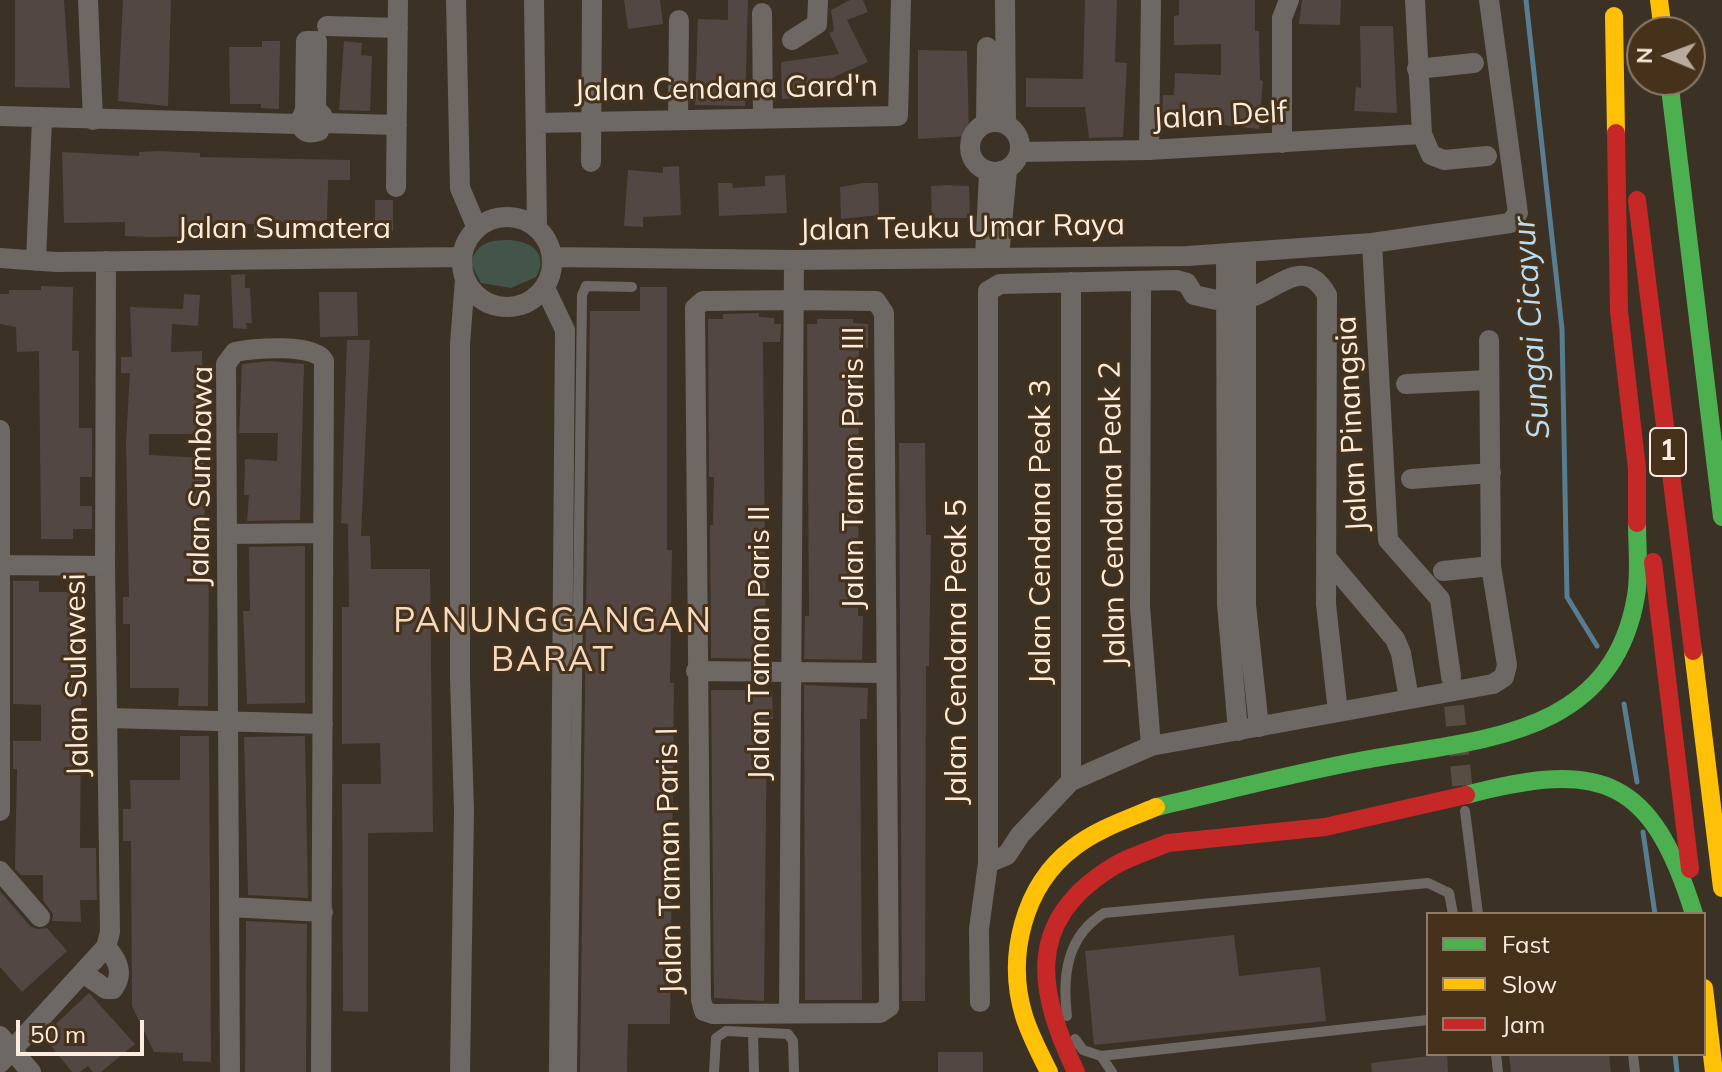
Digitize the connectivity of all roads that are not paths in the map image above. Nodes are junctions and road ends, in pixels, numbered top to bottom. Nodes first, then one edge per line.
1 (88, 0) edge
2 (398, 0) edge
3 (456, 0) edge
4 (534, 0) edge
5 (592, 0) edge
6 (818, 0) edge
7 (901, 0) edge
8 (1005, 0) edge
9 (1151, 0) edge
10 (1415, 0) edge
11 (1489, 0) edge
12 (1282, 6) edge
13 (1613, 8) edge
14 (762, 13) dead end
15 (679, 20) dead end
16 (327, 26) dead end
17 (398, 28) junction
18 (792, 40) dead end
19 (987, 47) dead end
20 (1474, 63) dead end
21 (1417, 69) junction
22 (1671, 96) edge
23 (0, 116) edge
24 (42, 119) junction
25 (763, 119) junction
26 (93, 120) junction
27 (678, 120) junction
28 (592, 122) junction
29 (536, 123) junction
30 (996, 124) junction
31 (397, 125) junction
32 (1422, 134) junction
33 (1282, 143) junction
34 (1149, 150) junction
35 (1020, 152) junction
36 (1487, 156) dead end
37 (591, 162) dead end
38 (998, 171) junction
39 (396, 187) dead end
40 (477, 228) junction
41 (537, 228) junction
42 (1372, 243) junction
43 (1236, 253) junction
44 (992, 256) junction
45 (462, 257) junction
46 (552, 257) junction
47 (0, 258) edge
48 (36, 261) junction
49 (106, 261) junction
50 (794, 267) junction
51 (465, 279) junction
52 (1141, 281) junction
53 (1071, 282) junction
54 (632, 287) dead end
55 (545, 288) junction
56 (793, 300) junction
57 (1236, 300) junction
58 (560, 314) junction
59 (1489, 340) dead end
60 (582, 349) junction
61 (1489, 380) junction
62 (1406, 384) dead end
63 (0, 430) edge
64 (1637, 469) junction
65 (1491, 473) junction
66 (1411, 479) dead end
67 (1722, 517) edge
68 (322, 533) junction
69 (228, 534) junction
70 (1236, 557) junction
71 (1326, 557) junction
72 (1, 565) edge
73 (105, 566) junction
74 (1491, 566) junction
75 (1443, 571) dead end
76 (696, 671) junction
77 (788, 673) junction
78 (884, 673) junction
79 (1451, 676) tunnel mouth
80 (1409, 699) junction
81 (1338, 712) junction
82 (109, 718) junction
83 (229, 722) junction
84 (323, 724) junction
85 (1259, 727) junction
86 (1238, 731) junction
87 (1151, 746) junction
88 (1071, 781) junction
89 (0, 811) edge
90 (1465, 811) tunnel mouth
91 (988, 863) junction
92 (0, 871) edge
93 (1722, 888) edge
94 (229, 907) junction
95 (323, 912) junction
96 (1453, 912) edge
97 (1478, 912) edge
98 (1694, 912) edge
99 (1695, 912) edge
100 (40, 917) dead end
101 (106, 947) junction
102 (83, 973) junction
103 (980, 1002) dead end
104 (1706, 1005) edge
105 (789, 1012) junction
106 (1426, 1020) edge
107 (753, 1033) junction
108 (4, 1050) edge
109 (1101, 1056) junction
110 (31, 1072) edge
111 (230, 1072) edge
112 (321, 1072) edge
113 (460, 1072) edge
114 (559, 1072) edge
115 (572, 1072) edge
116 (714, 1072) edge
117 (754, 1072) edge
118 (794, 1072) edge
119 (1049, 1072) edge
120 (1076, 1072) edge
121 (1112, 1072) edge
122 (1714, 1072) edge

1 - 26 street
2 - 17 street
3 - 40 street
4 - 29 street
5 - 28 street
6 - 18 street
7 - 25 street, Jalan Cendana Gard'n
8 - 30 street
9 - 34 street
10 - 21 street
11 - 42 street, Jalan Teuku Umar Raya
12 - 33 street
13 - 64 main road
13 - 93 main road, 1
14 - 25 street
15 - 27 street
16 - 17 street
17 - 31 street
19 - 30 street
20 - 21 street
21 - 32 street
22 - 67 main road, 1
23 - 24 street
24 - 26 street
24 - 48 street
25 - 27 street, Jalan Cendana Gard'n
26 - 31 street
27 - 28 street, Jalan Cendana Gard'n
28 - 29 street, Jalan Cendana Gard'n
28 - 37 street
29 - 41 street
30 - 35 street
30 - 38 street
31 - 39 street
32 - 33 street, Jalan Delf
32 - 36 street
33 - 34 street, Jalan Delf
34 - 35 street, Jalan Delf
35 - 38 street
38 - 44 street
40 - 41 street
40 - 45 street
41 - 46 street
42 - 43 street, Jalan Teuku Umar Raya
42 - 79 street, Jalan Pinangsia
43 - 44 street, Jalan Teuku Umar Raya
43 - 57 street
44 - 50 street, Jalan Teuku Umar Raya
45 - 49 street, Jalan Sumatera
45 - 51 street
46 - 50 street, Jalan Teuku Umar Raya
46 - 55 street
47 - 48 street, Jalan Sumatera
48 - 49 street, Jalan Sumatera
49 - 73 street, Jalan Sulawesi
50 - 56 street, Jalan Taman Paris II
51 - 55 street
51 - 113 street
52 - 53 street
52 - 57 street
52 - 87 street, Jalan Cendana Peak 2
53 - 88 street, Jalan Cendana Peak 3
53 - 91 street, Jalan Cendana Peak 5
54 - 60 lane
55 - 58 street
56 - 76 street, Jalan Taman Paris I
56 - 77 street, Jalan Taman Paris II
56 - 78 street, Jalan Taman Paris III
57 - 70 street
57 - 71 street
58 - 60 lane
58 - 114 street
59 - 61 street
60 - 115 lane
61 - 62 street
61 - 65 street
63 - 72 street
64 - 99 main road
64 - 119 main road
65 - 66 street
65 - 74 street
68 - 69 street
68 - 69 street, Jalan Sumbawa
68 - 84 street, Jalan Sumbawa
69 - 83 street, Jalan Sumbawa
70 - 85 street
70 - 86 street
71 - 80 street
71 - 81 street
72 - 73 street
72 - 89 street
73 - 82 street, Jalan Sulawesi
74 - 75 street
74 - 80 street
76 - 77 street
76 - 105 street, Jalan Taman Paris I
77 - 78 street
77 - 105 street, Jalan Taman Paris II
78 - 105 street, Jalan Taman Paris III
80 - 81 street
81 - 85 street
82 - 83 street
82 - 101 street, Jalan Sulawesi
83 - 84 street
83 - 94 street, Jalan Sumbawa
84 - 95 street, Jalan Sumbawa
85 - 86 street
86 - 87 street
87 - 88 street
88 - 91 street
90 - 97 lane
91 - 103 street, Jalan Cendana Peak 5
92 - 100 street
94 - 95 street
94 - 111 street, Jalan Sumbawa
95 - 112 street, Jalan Sumbawa
96 - 109 lane
98 - 120 main road
101 - 102 street
101 - 102 street
102 - 108 street
104 - 122 main road
106 - 109 lane
107 - 116 lane
107 - 117 lane
107 - 118 lane
108 - 110 street
109 - 121 lane

